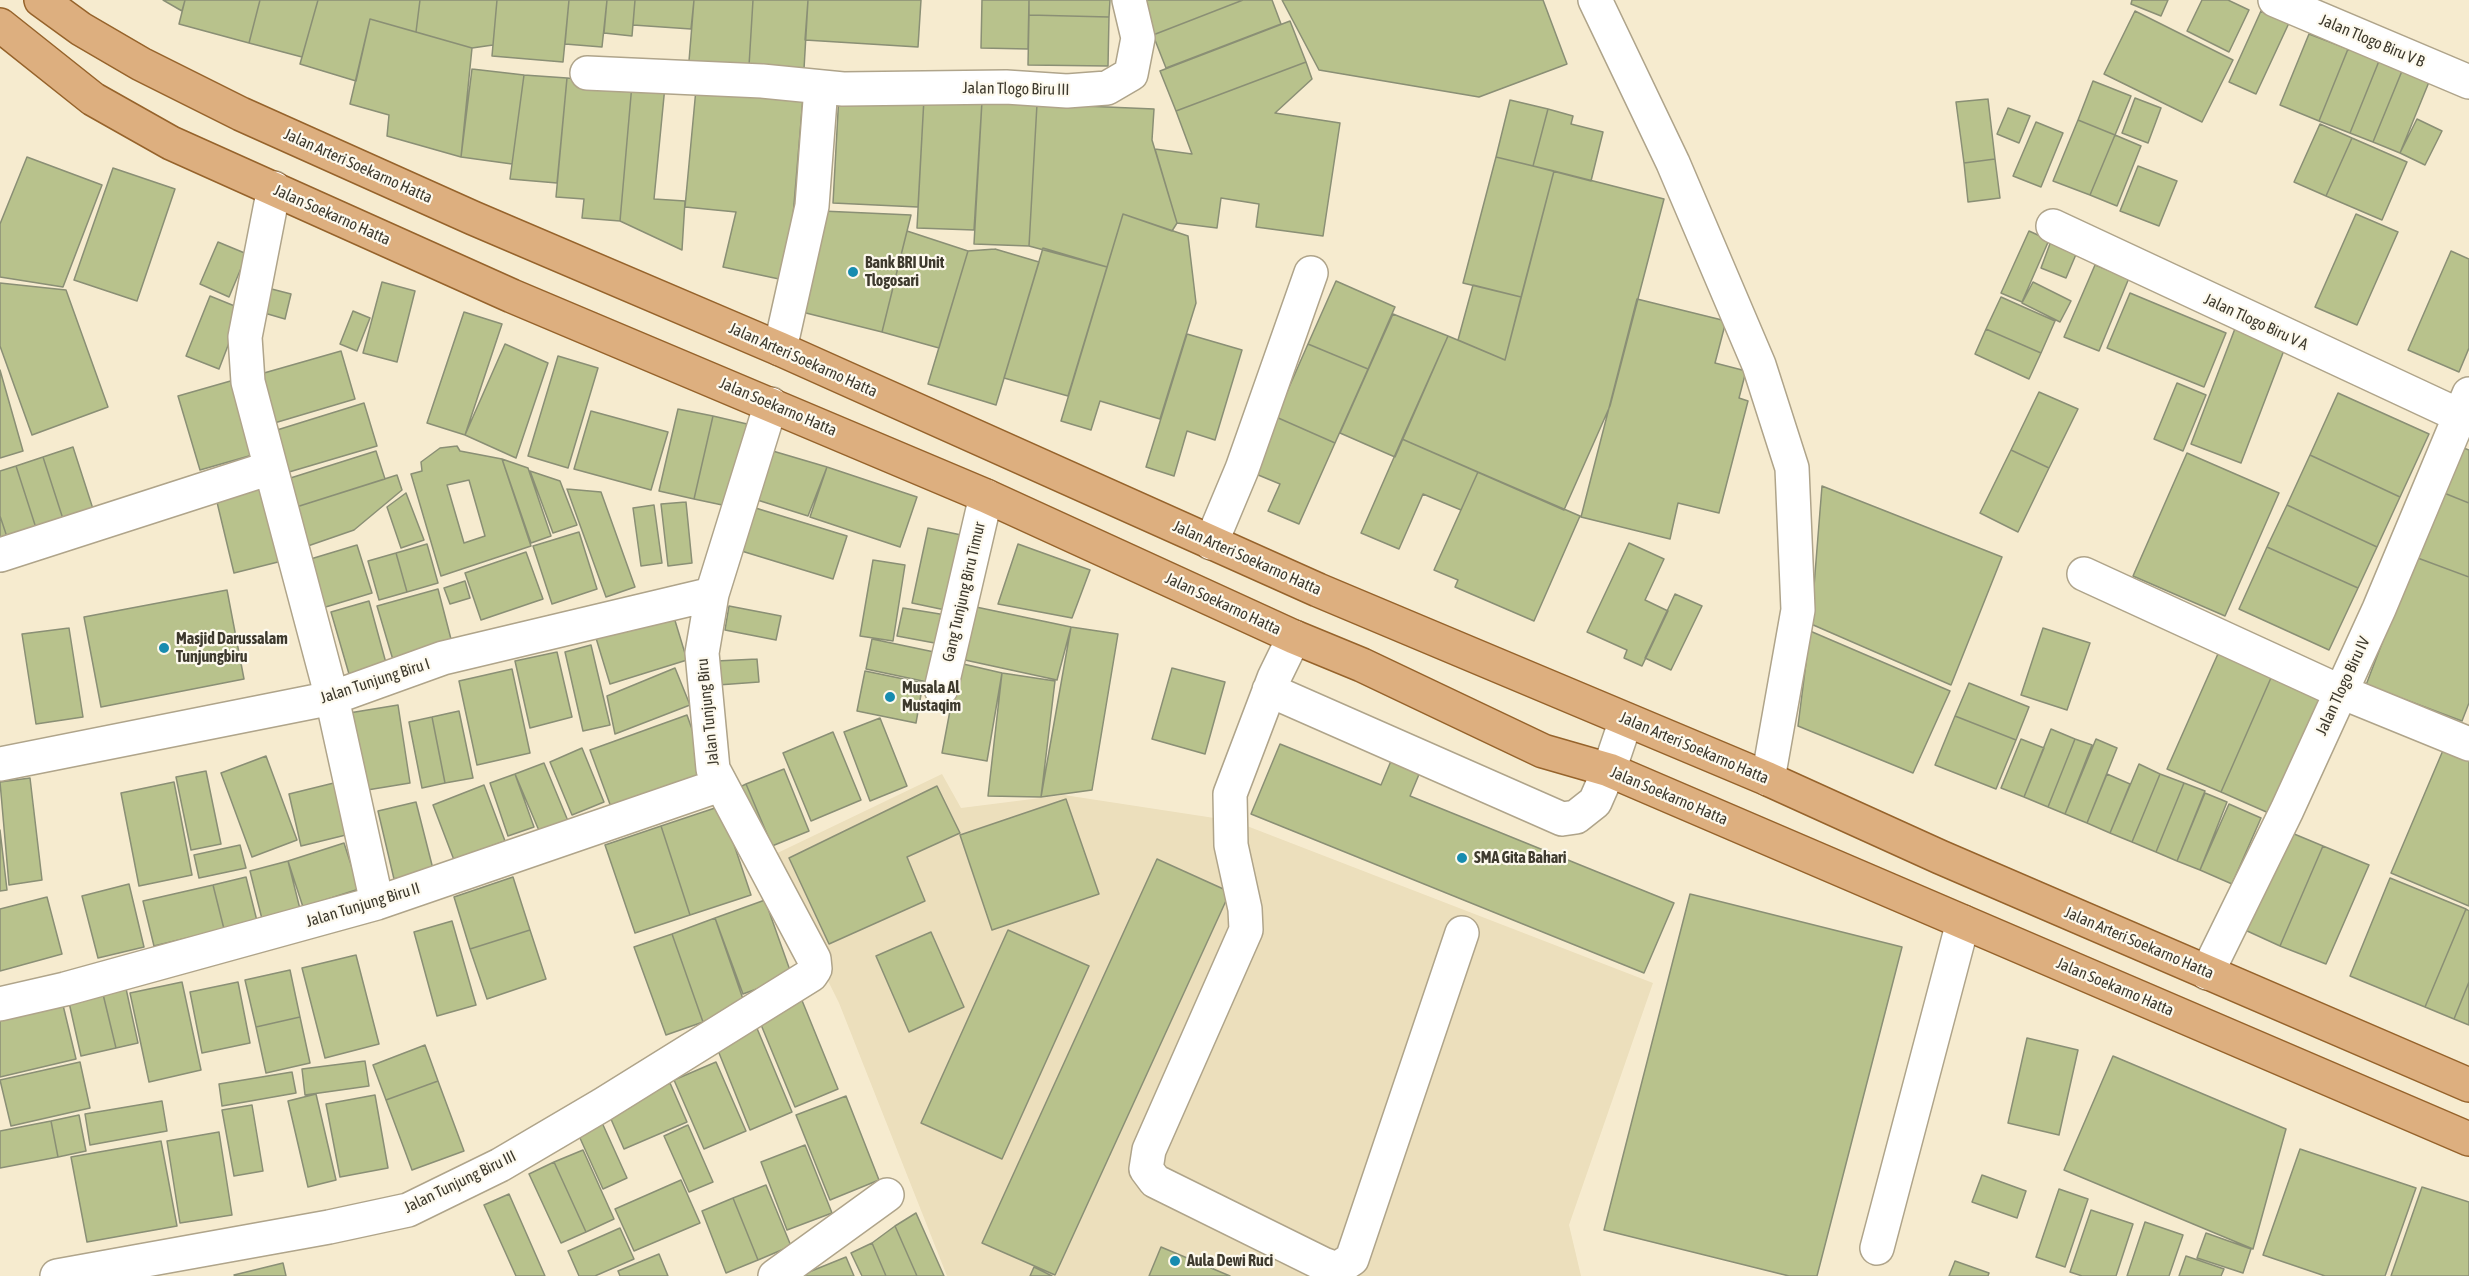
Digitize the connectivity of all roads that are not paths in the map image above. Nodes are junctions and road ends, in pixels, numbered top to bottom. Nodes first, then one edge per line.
1 (41, 0) edge
2 (1129, 0) edge
3 (1595, 0) edge
4 (2275, 0) edge
5 (0, 25) edge
6 (588, 73) dead end
7 (2469, 82) edge
8 (821, 87) junction
9 (274, 188) junction
10 (2053, 226) dead end
11 (1311, 273) dead end
12 (780, 349) junction
13 (771, 404) junction
14 (2466, 410) edge
15 (270, 468) junction
16 (986, 496) junction
17 (1211, 543) junction
18 (0, 555) edge
19 (2084, 574) dead end
20 (1318, 590) junction
21 (712, 594) junction
22 (1294, 637) junction
23 (941, 689) dead end
24 (1269, 690) junction
25 (2339, 691) junction
26 (332, 698) junction
27 (1626, 720) junction
28 (2469, 744) edge
29 (0, 764) edge
30 (1609, 770) junction
31 (1768, 779) junction
32 (720, 785) junction
33 (377, 903) junction
34 (1963, 922) junction
35 (1462, 933) dead end
36 (815, 969) joint
37 (2207, 973) junction
38 (0, 1004) edge
39 (2469, 1085) edge
40 (2469, 1139) edge
41 (887, 1195) dead end
42 (1877, 1248) dead end
43 (57, 1276) edge
44 (775, 1276) edge

1 - 12 main road, Jalan Arteri Soekarno Hatta
2 - 8 street, Jalan Tlogo Biru III
3 - 31 street
4 - 7 street, Jalan Tlogo Biru V B
5 - 9 main road, Jalan Soekarno Hatta
6 - 8 street, Jalan Tlogo Biru III
8 - 12 street
9 - 13 main road, Jalan Soekarno Hatta
9 - 15 street
10 - 14 street, Jalan Tlogo Biru V A
11 - 17 street
12 - 17 main road, Jalan Arteri Soekarno Hatta
13 - 16 main road, Jalan Soekarno Hatta
13 - 21 street, Jalan Tunjung Biru
14 - 25 street, Jalan Tlogo Biru IV
15 - 18 street
15 - 26 street
16 - 22 main road, Jalan Soekarno Hatta
16 - 23 street, Gang Tunjung Biru Timur
17 - 20 main road, Jalan Arteri Soekarno Hatta
19 - 25 street
20 - 22 main road
20 - 27 main road, Jalan Arteri Soekarno Hatta
21 - 26 street, Jalan Tunjung Biru I
21 - 32 street, Jalan Tunjung Biru
22 - 24 street
22 - 30 main road, Jalan Soekarno Hatta
24 - 30 street
24 - 35 street
25 - 28 street
25 - 37 street, Jalan Tlogo Biru IV
26 - 29 street, Jalan Tunjung Biru I
26 - 33 street
27 - 30 street
27 - 31 main road, Jalan Arteri Soekarno Hatta
30 - 34 main road, Jalan Soekarno Hatta
31 - 37 main road, Jalan Arteri Soekarno Hatta
32 - 33 street, Jalan Tunjung Biru II
32 - 36 street, Jalan Tunjung Biru
33 - 38 street, Jalan Tunjung Biru II
34 - 40 main road, Jalan Soekarno Hatta
34 - 42 street
36 - 43 street, Jalan Tunjung Biru III
37 - 39 main road, Jalan Arteri Soekarno Hatta
41 - 44 street

